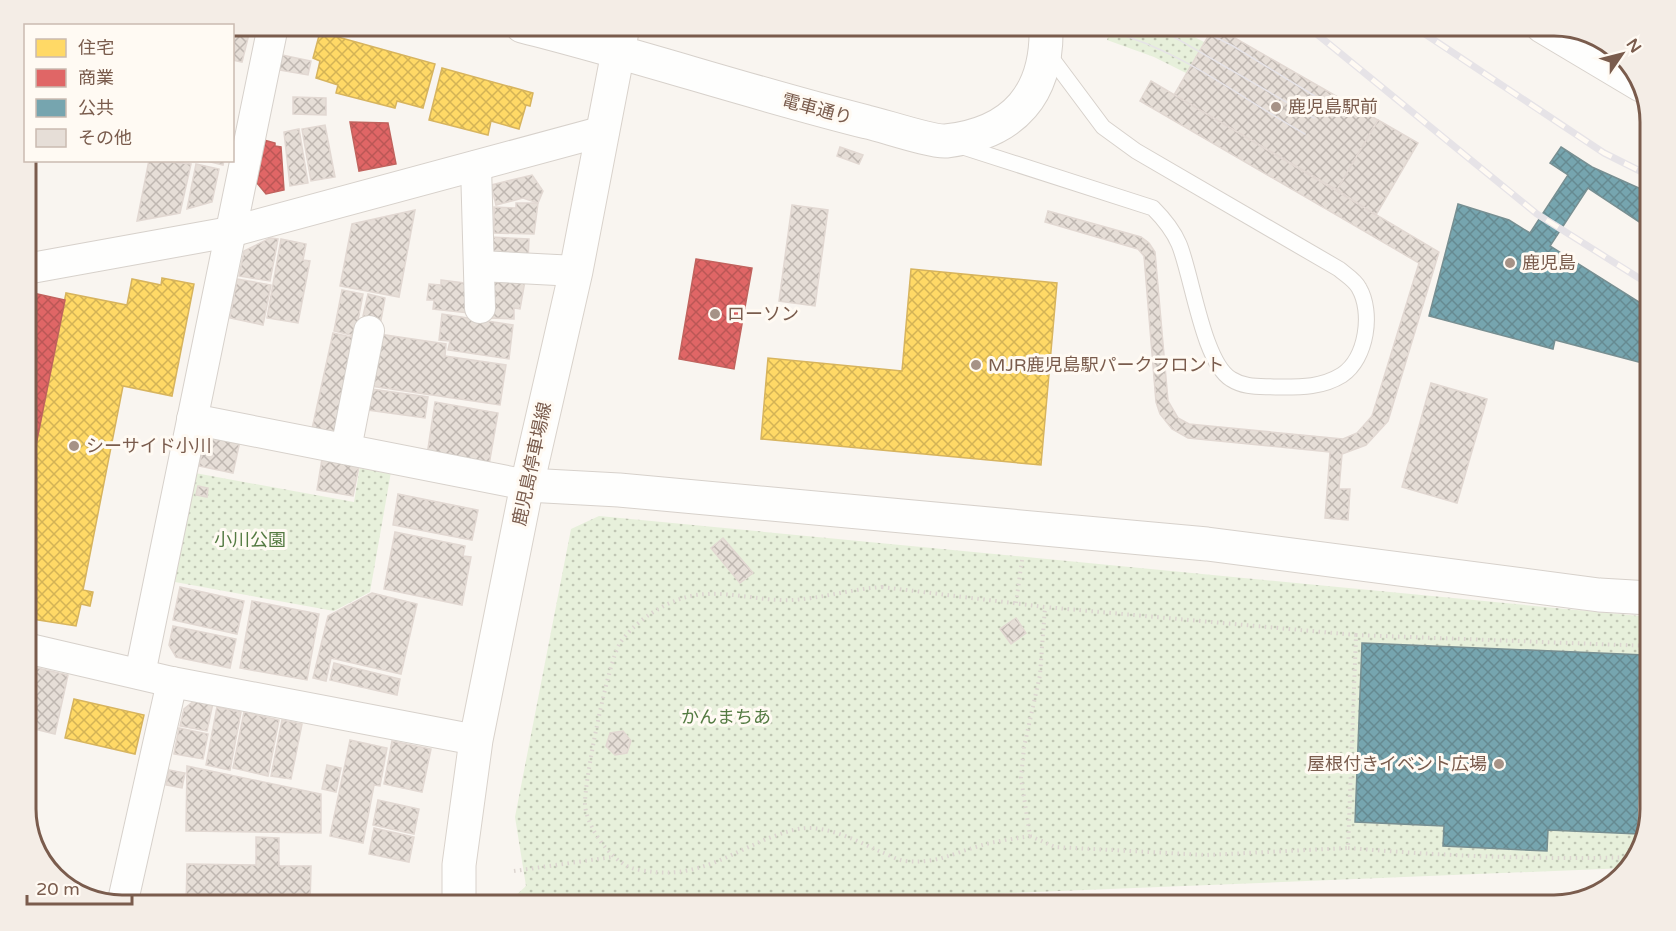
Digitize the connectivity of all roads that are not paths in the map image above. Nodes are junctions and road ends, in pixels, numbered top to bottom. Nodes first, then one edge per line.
1 (271, 36) edge
2 (604, 36) edge
3 (1560, 37) edge
4 (621, 38) edge
5 (1047, 39) edge
6 (1626, 76) edge
7 (604, 131) junction
8 (945, 141) junction
9 (476, 166) junction
10 (230, 232) junction
11 (479, 266) junction
12 (36, 267) edge
13 (576, 271) junction
14 (480, 308) dead end
15 (369, 331) dead end
16 (192, 419) junction
17 (346, 449) junction
18 (527, 484) junction
19 (1640, 597) edge
20 (36, 650) edge
21 (140, 674) junction
22 (172, 682) junction
23 (476, 740) junction
24 (124, 895) edge
25 (459, 895) edge

1 - 10 street
2 - 4 street, 電車通り
3 - 6 street
4 - 7 street, 鹿児島停車場線
4 - 8 street, 電車通り
5 - 8 street, 電車通り
5 - 8 lane
7 - 9 street
7 - 13 street, 鹿児島停車場線
9 - 10 street
9 - 11 street
10 - 12 street
10 - 16 street
11 - 13 street
11 - 14 street
13 - 18 street, 鹿児島停車場線
15 - 17 street
16 - 17 street
16 - 21 street
17 - 18 street
18 - 19 street
18 - 23 street, 鹿児島停車場線
20 - 21 street
21 - 22 street
22 - 23 street
22 - 24 street
23 - 25 street, 鹿児島停車場線

